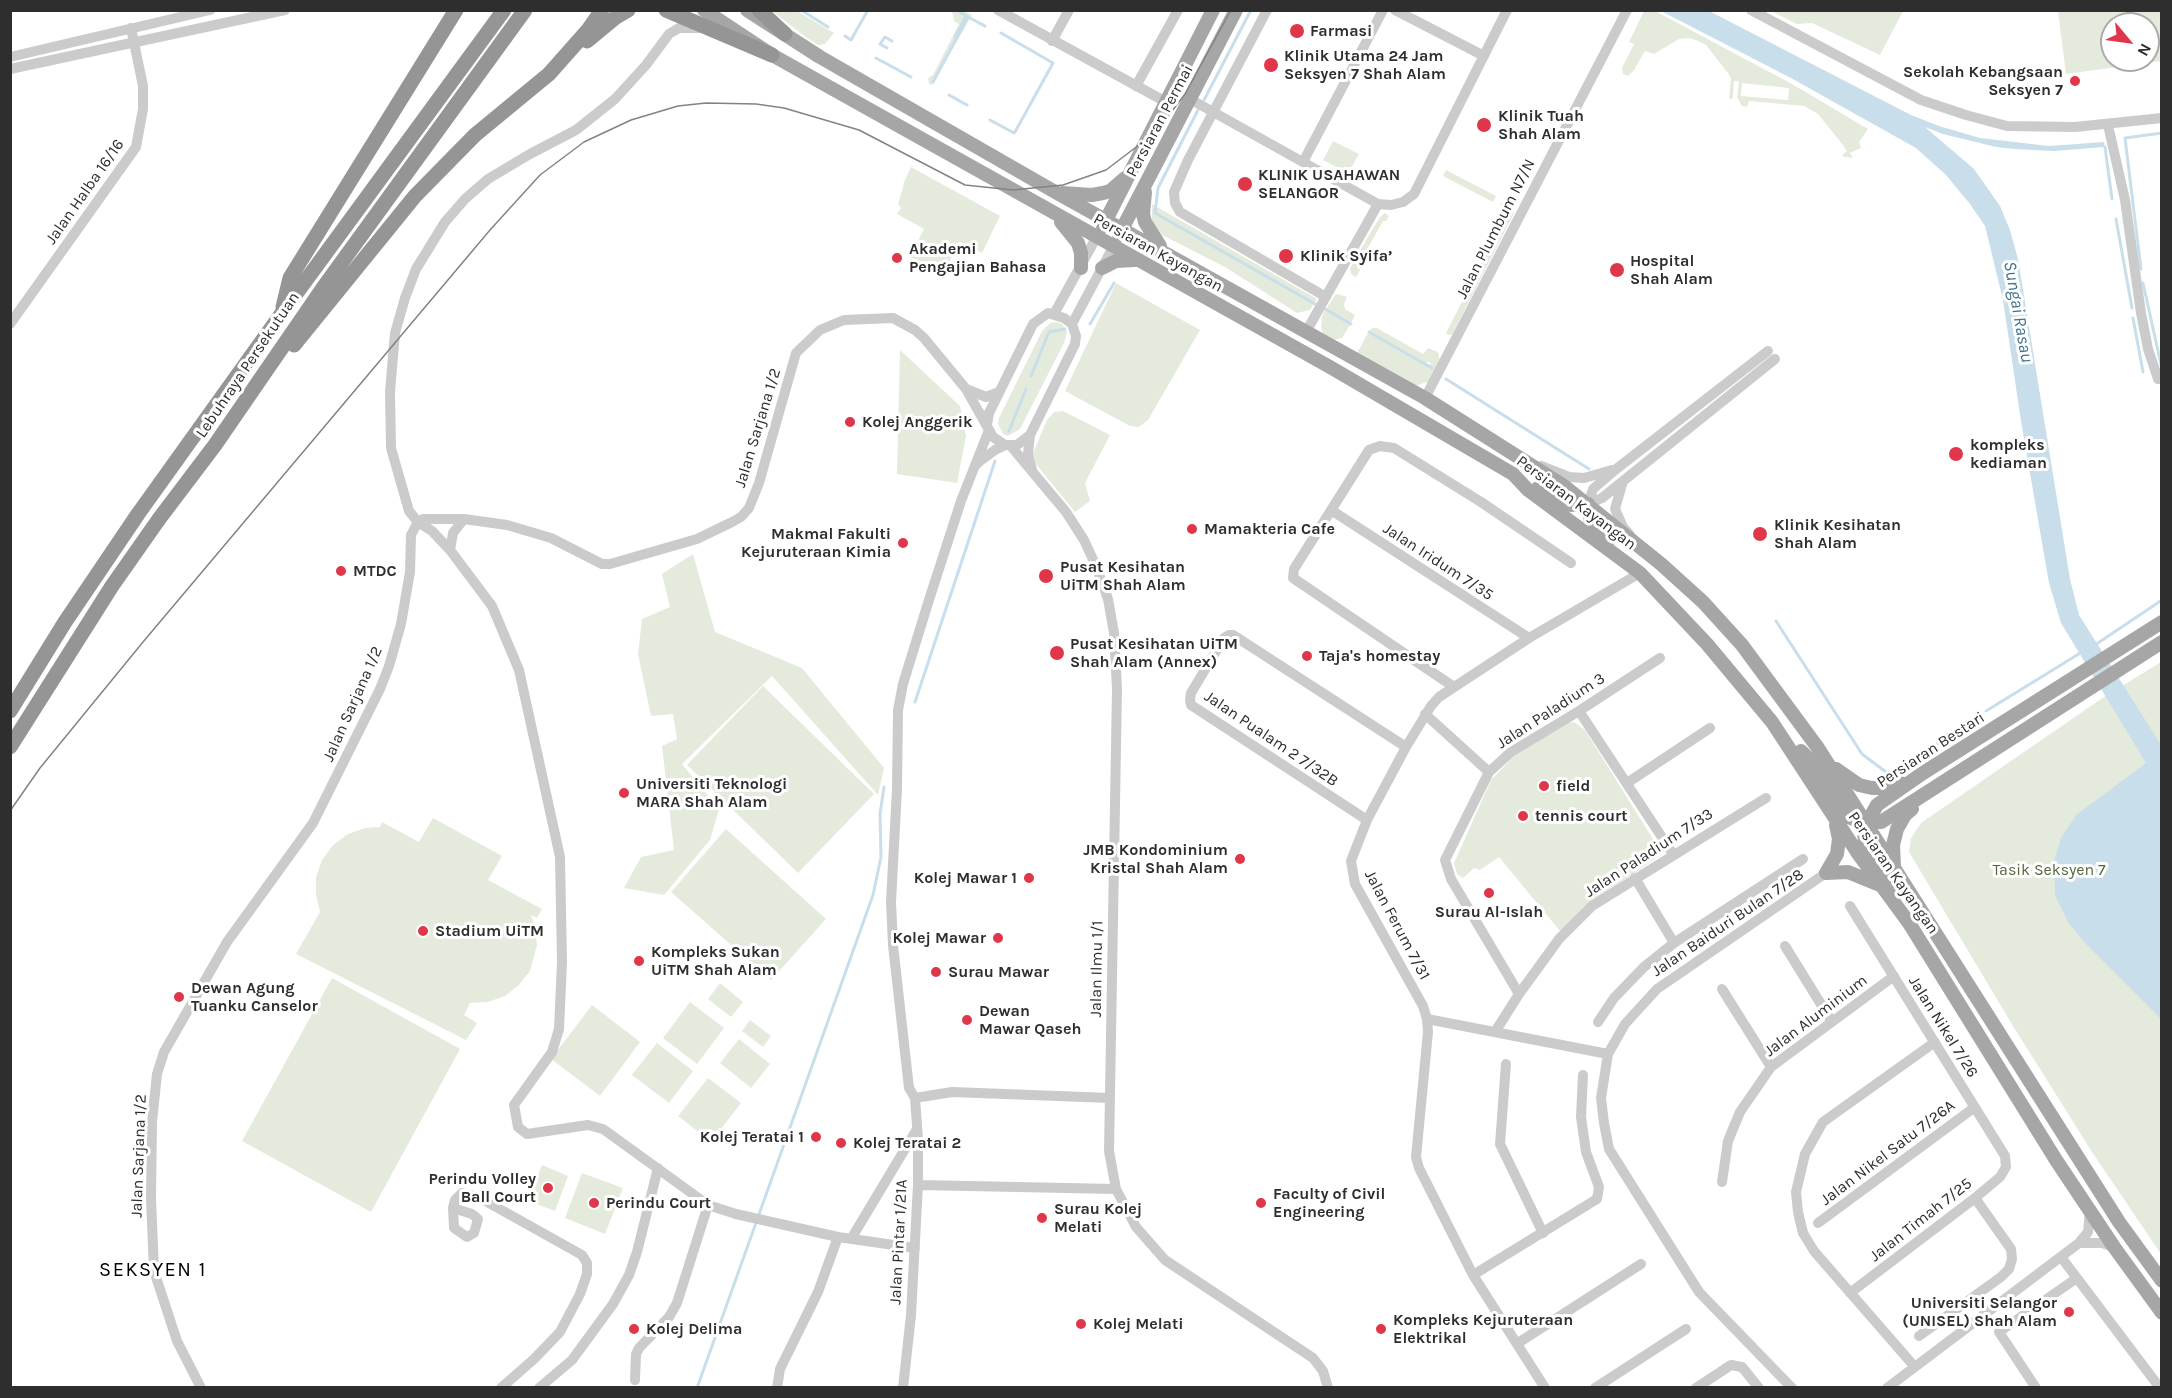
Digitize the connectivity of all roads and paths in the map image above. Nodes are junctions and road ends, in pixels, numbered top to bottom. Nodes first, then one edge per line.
1 (210, 10) edge
2 (285, 10) edge
3 (456, 10) edge
4 (504, 10) edge
5 (525, 10) edge
6 (602, 10) edge
7 (628, 10) edge
8 (666, 10) edge
9 (704, 10) edge
10 (747, 10) edge
11 (759, 10) edge
12 (998, 10) edge
13 (1069, 10) edge
14 (1178, 10) edge
15 (1213, 10) edge
16 (1236, 10) edge
17 (1267, 10) edge
18 (1383, 10) edge
19 (1395, 10) edge
20 (1507, 10) edge
21 (1627, 10) edge
22 (1751, 10) edge
23 (131, 28) junction
24 (707, 28) junction
25 (785, 34) junction
26 (1052, 40) junction
27 (135, 42) junction
28 (772, 55) junction
29 (1484, 56) junction
30 (10, 57) edge
31 (10, 69) edge
32 (549, 74) junction
33 (1136, 86) junction
34 (1190, 99) junction
35 (1166, 102) junction
36 (1214, 112) junction
37 (2162, 118) edge
38 (2109, 124) junction
39 (1303, 162) junction
40 (1132, 170) junction
41 (1147, 181) junction
42 (1057, 193) junction
43 (1378, 204) junction
44 (1050, 212) junction
45 (1106, 220) junction
46 (1122, 228) junction
47 (1096, 238) junction
48 (1113, 247) junction
49 (1163, 251) junction
50 (1137, 260) junction
51 (1081, 268) junction
52 (1102, 268) junction
53 (1326, 297) junction
54 (282, 313) junction
55 (1054, 314) junction
56 (10, 324) edge
57 (1072, 324) junction
58 (1306, 332) junction
59 (2160, 379) edge
60 (966, 389) junction
61 (999, 392) junction
62 (1425, 398) junction
63 (988, 427) junction
64 (1030, 435) junction
65 (215, 445) junction
66 (1007, 445) junction
67 (1521, 458) junction
68 (974, 469) junction
69 (1615, 470) junction
70 (1033, 473) junction
71 (1513, 474) junction
72 (1624, 480) junction
73 (1588, 504) junction
74 (1331, 510) junction
75 (464, 519) junction
76 (418, 522) junction
77 (1640, 546) junction
78 (450, 550) junction
79 (1618, 555) junction
80 (1571, 563) dead end
81 (1640, 573) junction
82 (2160, 624) edge
83 (1529, 638) junction
84 (2162, 642) edge
85 (1660, 658) dead end
86 (1454, 687) junction
87 (10, 711) edge
88 (1579, 711) junction
89 (1425, 714) junction
90 (1772, 722) junction
91 (1710, 728) dead end
92 (10, 747) edge
93 (1406, 747) junction
94 (1827, 762) junction
95 (1489, 772) junction
96 (1923, 773) junction
97 (1957, 774) junction
98 (1627, 783) junction
99 (1766, 798) dead end
100 (1832, 815) junction
101 (1367, 820) junction
102 (1867, 823) junction
103 (1673, 854) junction
104 (1803, 859) dead end
105 (1894, 869) junction
106 (1826, 873) junction
107 (1635, 878) junction
108 (1880, 885) junction
109 (1850, 906) dead end
110 (1909, 923) junction
111 (1674, 943) junction
112 (1785, 946) dead end
113 (1894, 976) junction
114 (1722, 989) dead end
115 (1519, 994) junction
116 (1427, 1019) junction
117 (1598, 1022) dead end
118 (1832, 1022) junction
119 (1495, 1032) junction
120 (1935, 1042) junction
121 (1608, 1054) junction
122 (1506, 1064) dead end
123 (1771, 1067) junction
124 (1583, 1076) dead end
125 (915, 1098) junction
126 (1110, 1098) junction
127 (1975, 1107) junction
128 (917, 1129) junction
129 (2006, 1167) joint
130 (658, 1168) junction
131 (1722, 1182) dead end
132 (918, 1185) junction
133 (1116, 1189) junction
134 (1975, 1198) junction
135 (708, 1205) junction
136 (453, 1208) dead end
137 (2090, 1211) junction
138 (1818, 1223) dead end
139 (1543, 1233) junction
140 (838, 1237) junction
141 (851, 1239) junction
142 (2079, 1243) junction
143 (2114, 1246) junction
144 (915, 1248) junction
145 (2061, 1257) junction
146 (1641, 1264) dead end
147 (1473, 1275) junction
148 (2077, 1278) junction
149 (2162, 1281) edge
150 (1850, 1293) junction
151 (2162, 1313) edge
152 (1686, 1329) dead end
153 (1919, 1336) dead end
154 (1518, 1343) junction
155 (1914, 1366) junction
156 (634, 1380) dead end
157 (201, 1388) edge
158 (501, 1388) edge
159 (539, 1388) edge
160 (777, 1388) edge
161 (903, 1388) edge
162 (1328, 1388) edge
163 (1545, 1388) edge
164 (1595, 1388) edge
165 (1696, 1388) edge
166 (1759, 1388) edge
167 (1792, 1388) edge
168 (1887, 1388) edge
169 (2036, 1388) edge
170 (2160, 1388) edge

1 - 23 street
2 - 27 street
3 - 54 highway
4 - 54 highway, Lebuhraya Persekutuan
5 - 65 highway, Lebuhraya Persekutuan
6 - 32 highway
7 - 32 highway
8 - 24 highway
9 - 28 main road, Persiaran Kayangan
10 - 25 main road, Persiaran Kayangan
11 - 25 highway
12 - 26 street
13 - 26 street
14 - 33 street
15 - 35 main road, Persiaran Permai
16 - 34 main road, Persiaran Permai
17 - 36 street
18 - 39 street
19 - 29 street
20 - 29 street
21 - 62 street, Jalan Plumbum N7/N
22 - 38 street
23 - 27 street, Jalan Halba 16/16
23 - 30 street
24 - 28 highway
24 - 76 street
25 - 42 main road, Persiaran Kayangan
26 - 33 street
27 - 31 street
27 - 56 street, Jalan Halba 16/16
28 - 44 main road, Persiaran Kayangan
29 - 43 street
32 - 65 highway
33 - 35 street
34 - 36 street
34 - 41 main road, Persiaran Permai
35 - 40 main road, Persiaran Permai
36 - 39 street
36 - 53 street
37 - 38 street
38 - 59 street
39 - 43 street
40 - 42 main road
40 - 45 main road, Persiaran Permai
41 - 46 main road, Persiaran Permai
41 - 49 main road
42 - 45 main road, Persiaran Kayangan
43 - 53 street
44 - 47 main road, Persiaran Kayangan
44 - 51 main road
45 - 46 main road, Persiaran Kayangan
45 - 47 main road, Persiaran Permai
46 - 48 main road, Persiaran Permai
46 - 49 main road, Persiaran Kayangan
47 - 48 main road, Persiaran Kayangan
47 - 51 street
48 - 50 main road, Persiaran Kayangan
48 - 52 street
49 - 58 main road, Persiaran Kayangan
50 - 52 main road
50 - 71 main road, Persiaran Kayangan
51 - 55 street
52 - 57 street
53 - 58 street
54 - 87 highway, Lebuhraya Persekutuan
55 - 57 street
55 - 61 street, Jalan Pintar 1/21A
57 - 64 street
58 - 62 main road, Persiaran Kayangan
60 - 61 street
60 - 63 street, Jalan Sarjana 1/2
60 - 75 street, Jalan Sarjana 1/2
61 - 63 street, Jalan Pintar 1/21A
62 - 67 main road, Persiaran Kayangan
63 - 66 street, Jalan Ilmu 1/1
63 - 68 street, Jalan Pintar 1/21A
64 - 66 street
64 - 70 street
65 - 92 highway, Lebuhraya Persekutuan
66 - 68 street
66 - 70 street, Jalan Ilmu 1/1
67 - 69 street
67 - 73 main road, Persiaran Kayangan
68 - 125 street, Jalan Pintar 1/21A
69 - 72 street
69 - 73 street
70 - 126 street, Jalan Ilmu 1/1
71 - 73 main road
71 - 79 main road, Persiaran Kayangan
72 - 73 street
72 - 77 street
73 - 77 main road, Persiaran Kayangan
73 - 79 main road
74 - 80 street
74 - 83 street, Jalan Iridum 7/35
74 - 86 street
75 - 76 street, Jalan Sarjana 1/2
75 - 78 street
76 - 78 street
76 - 157 street, Jalan Sarjana 1/2
77 - 94 main road, Persiaran Kayangan
78 - 130 street
79 - 81 main road, Persiaran Kayangan
81 - 83 street, Jalan Ferum 7/31
81 - 90 main road, Persiaran Kayangan
82 - 96 main road, Persiaran Bestari
83 - 86 street, Jalan Ferum 7/31
84 - 97 main road
85 - 88 street, Jalan Paladium 3
86 - 89 street, Jalan Ferum 7/31
88 - 95 street, Jalan Paladium 3
88 - 98 street
89 - 93 street, Jalan Ferum 7/31
89 - 95 street
90 - 100 main road, Persiaran Kayangan
90 - 102 main road
91 - 98 street
93 - 101 street, Jalan Ferum 7/31
93 - 101 street, Jalan Pualam 2 7/32B
94 - 96 main road
94 - 102 main road, Persiaran Kayangan
95 - 115 street, Jalan Paladium 3
96 - 102 main road, Persiaran Bestari
97 - 102 main road
97 - 105 main road
98 - 103 street
99 - 103 street, Jalan Paladium 7/33
100 - 106 main road
100 - 108 main road, Persiaran Kayangan
101 - 116 street, Jalan Ferum 7/31
102 - 105 main road, Persiaran Kayangan
102 - 110 main road
103 - 107 street, Jalan Paladium 7/33
104 - 111 street
105 - 149 main road, Persiaran Kayangan
106 - 108 main road
106 - 121 street, Jalan Baiduri Bulan 7/28
107 - 111 street
107 - 115 street, Jalan Paladium 7/33
108 - 110 main road, Persiaran Kayangan
109 - 113 street, Jalan Nikel 7/26
110 - 137 main road, Persiaran Kayangan
111 - 117 street
112 - 118 street
113 - 118 street, Jalan Aluminium
113 - 120 street, Jalan Nikel 7/26
114 - 123 street
115 - 119 street, Jalan Paladium 7/33
116 - 119 street
116 - 147 street, Jalan Ferum 7/31
118 - 123 street, Jalan Aluminium
119 - 121 street
120 - 127 street, Jalan Nikel 7/26
120 - 150 street
121 - 167 street, Jalan Baiduri Bulan 7/28
122 - 139 street
123 - 131 street, Jalan Aluminium
124 - 139 street
125 - 126 street
125 - 128 street, Jalan Pintar 1/21A
126 - 133 street, Jalan Ilmu 1/1
127 - 129 street, Jalan Nikel 7/26
127 - 138 street, Jalan Nikel Satu 7/26A
128 - 132 street, Jalan Pintar 1/21A
128 - 141 street
129 - 134 street, Jalan Timah 7/25
130 - 135 street
130 - 159 street
132 - 133 street
132 - 144 street, Jalan Pintar 1/21A
133 - 162 street, Jalan Ilmu 1/1
134 - 150 street, Jalan Timah 7/25
134 - 153 street
135 - 140 street
135 - 156 street
136 - 158 street
137 - 142 street
137 - 143 main road, Persiaran Kayangan
139 - 147 street
140 - 141 street
140 - 160 street
141 - 144 street
142 - 143 street
142 - 145 street
143 - 151 main road, Persiaran Kayangan
144 - 161 street, Jalan Pintar 1/21A
145 - 148 street
145 - 155 street
146 - 154 street
147 - 154 street, Jalan Ferum 7/31
148 - 169 street
148 - 170 street
150 - 155 street
152 - 164 street
154 - 163 street, Jalan Ferum 7/31
155 - 168 street
165 - 166 street

